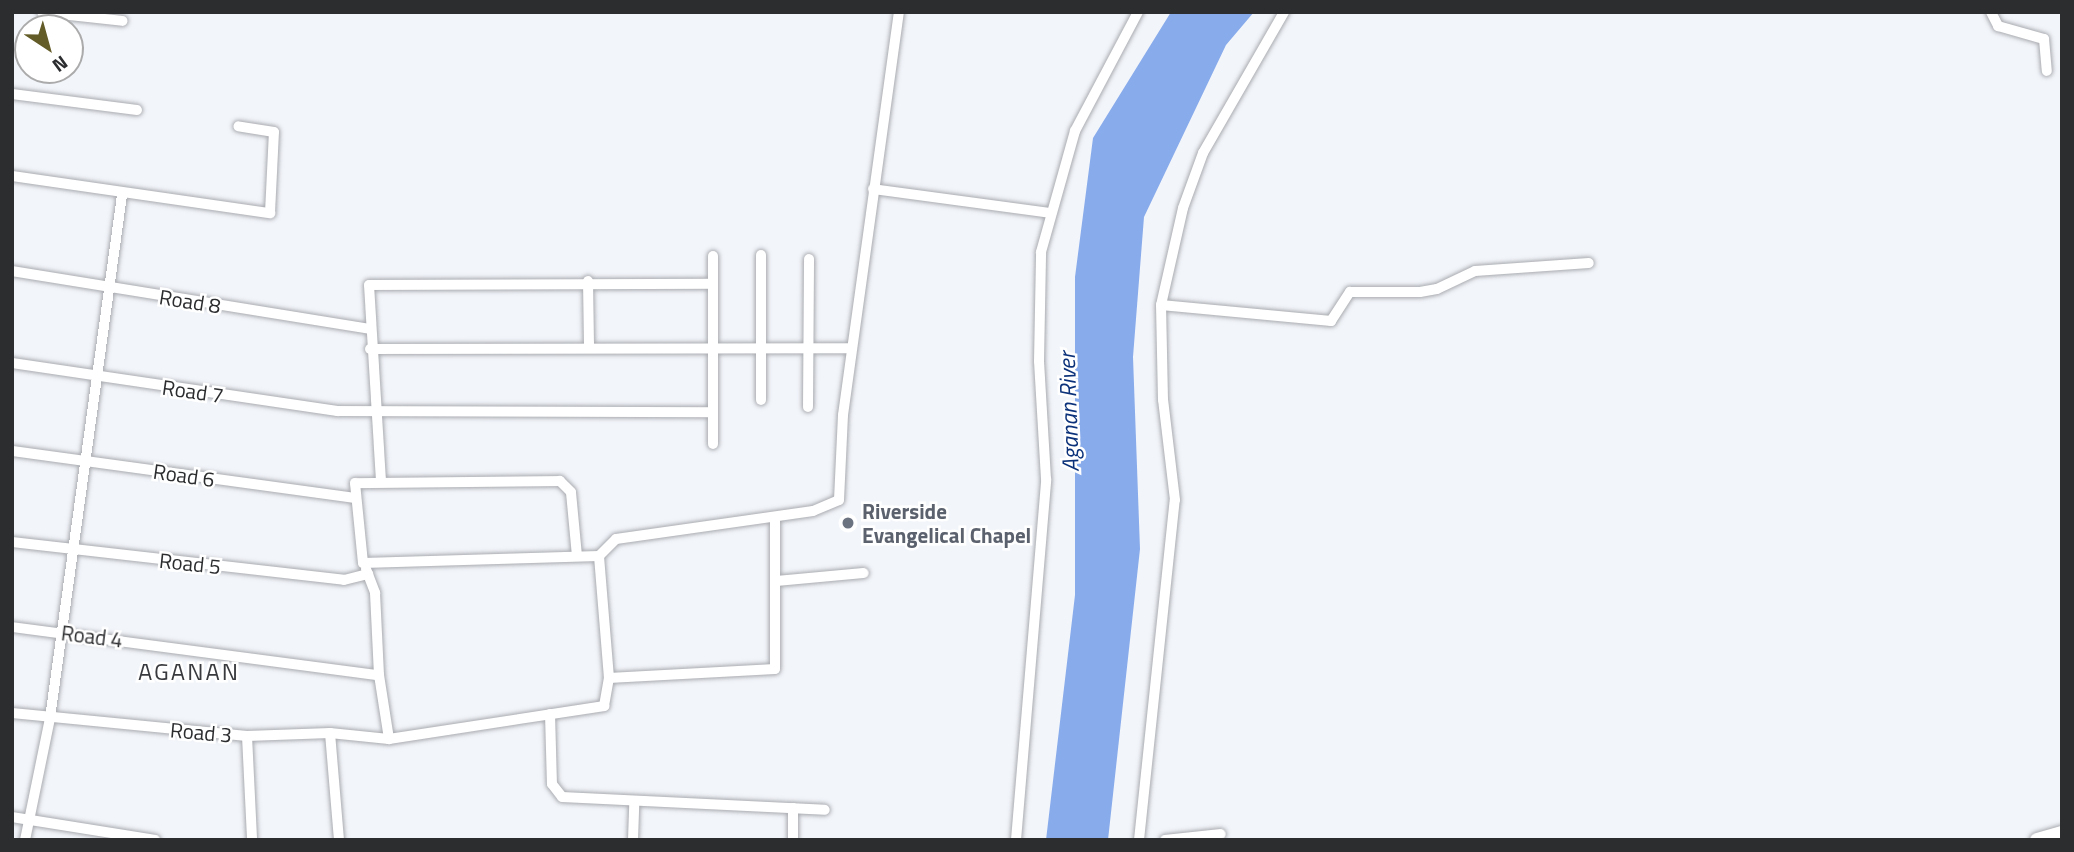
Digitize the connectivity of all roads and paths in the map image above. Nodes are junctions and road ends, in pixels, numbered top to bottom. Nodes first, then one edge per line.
1 (42, 12) edge
2 (899, 12) edge
3 (1138, 12) edge
4 (1284, 12) edge
5 (1991, 12) edge
6 (123, 21) dead end
7 (2047, 71) dead end
8 (12, 94) edge
9 (137, 110) dead end
10 (238, 126) dead end
11 (12, 176) edge
12 (873, 188) junction
13 (122, 195) junction
14 (1050, 213) junction
15 (761, 255) dead end
16 (713, 256) dead end
17 (809, 259) dead end
18 (1589, 263) dead end
19 (12, 271) edge
20 (588, 281) junction
21 (713, 284) junction
22 (107, 287) junction
23 (1161, 305) junction
24 (369, 329) junction
25 (759, 347) junction
26 (589, 348) junction
27 (713, 348) junction
28 (806, 348) junction
29 (852, 348) junction
30 (370, 349) junction
31 (12, 363) edge
32 (95, 377) junction
33 (761, 400) dead end
34 (808, 407) dead end
35 (374, 410) junction
36 (712, 412) junction
37 (713, 444) dead end
38 (12, 451) edge
39 (84, 460) junction
40 (381, 481) junction
41 (356, 498) junction
42 (775, 517) junction
43 (12, 542) edge
44 (73, 550) junction
45 (577, 556) junction
46 (599, 556) junction
47 (365, 569) junction
48 (864, 573) dead end
49 (776, 581) junction
50 (12, 627) edge
51 (60, 632) junction
52 (379, 675) junction
53 (609, 678) junction
54 (12, 713) edge
55 (550, 714) junction
56 (50, 718) junction
57 (330, 733) junction
58 (247, 736) junction
59 (389, 739) junction
60 (634, 803) junction
61 (793, 808) junction
62 (825, 810) dead end
63 (12, 817) edge
64 (29, 819) junction
65 (2062, 833) edge
66 (1221, 834) dead end
67 (25, 840) edge
68 (155, 840) edge
69 (252, 840) edge
70 (339, 840) edge
71 (633, 840) edge
72 (793, 840) edge
73 (1016, 840) edge
74 (1139, 840) edge
75 (1165, 840) edge
76 (2038, 840) edge

1 - 6 street
2 - 12 street
3 - 14 street
4 - 23 street
5 - 7 street
8 - 9 street
10 - 13 street
11 - 13 street
12 - 14 street
12 - 29 street
13 - 22 street
14 - 73 street
15 - 25 street
16 - 21 street
17 - 28 street
18 - 23 street
19 - 22 street, Road 8
20 - 21 street
20 - 24 street
20 - 26 street
21 - 27 street
22 - 24 street, Road 8
22 - 32 street
23 - 74 street
24 - 30 street
25 - 27 street
25 - 28 street
25 - 33 street
26 - 27 street
26 - 30 street
27 - 36 street
28 - 29 street
28 - 34 street
29 - 42 street
30 - 35 street
31 - 32 street, Road 7
32 - 35 street, Road 7
32 - 39 street
35 - 36 street, Road 7
35 - 40 street
36 - 37 street
38 - 39 street, Road 6
39 - 41 street, Road 6
39 - 44 street
40 - 41 street
40 - 45 street
41 - 47 street
42 - 46 street
42 - 49 street
43 - 44 street, Road 5
44 - 47 street, Road 5
44 - 51 street
45 - 46 street, Road 5
45 - 47 street, Road 5
46 - 53 street
47 - 52 street
48 - 49 street
49 - 53 street
50 - 51 street, Road 4
51 - 52 street, Road 4
51 - 56 street
52 - 59 street
53 - 55 street, Road 3
54 - 56 street, Road 3
55 - 59 street, Road 3
55 - 60 street
56 - 58 street, Road 3
56 - 64 street
57 - 58 street, Road 3
57 - 59 street, Road 3
57 - 70 street
58 - 69 street
60 - 61 street
60 - 71 street
61 - 62 street
61 - 72 street
63 - 64 street
64 - 67 street
64 - 68 street
65 - 76 street
66 - 75 street

